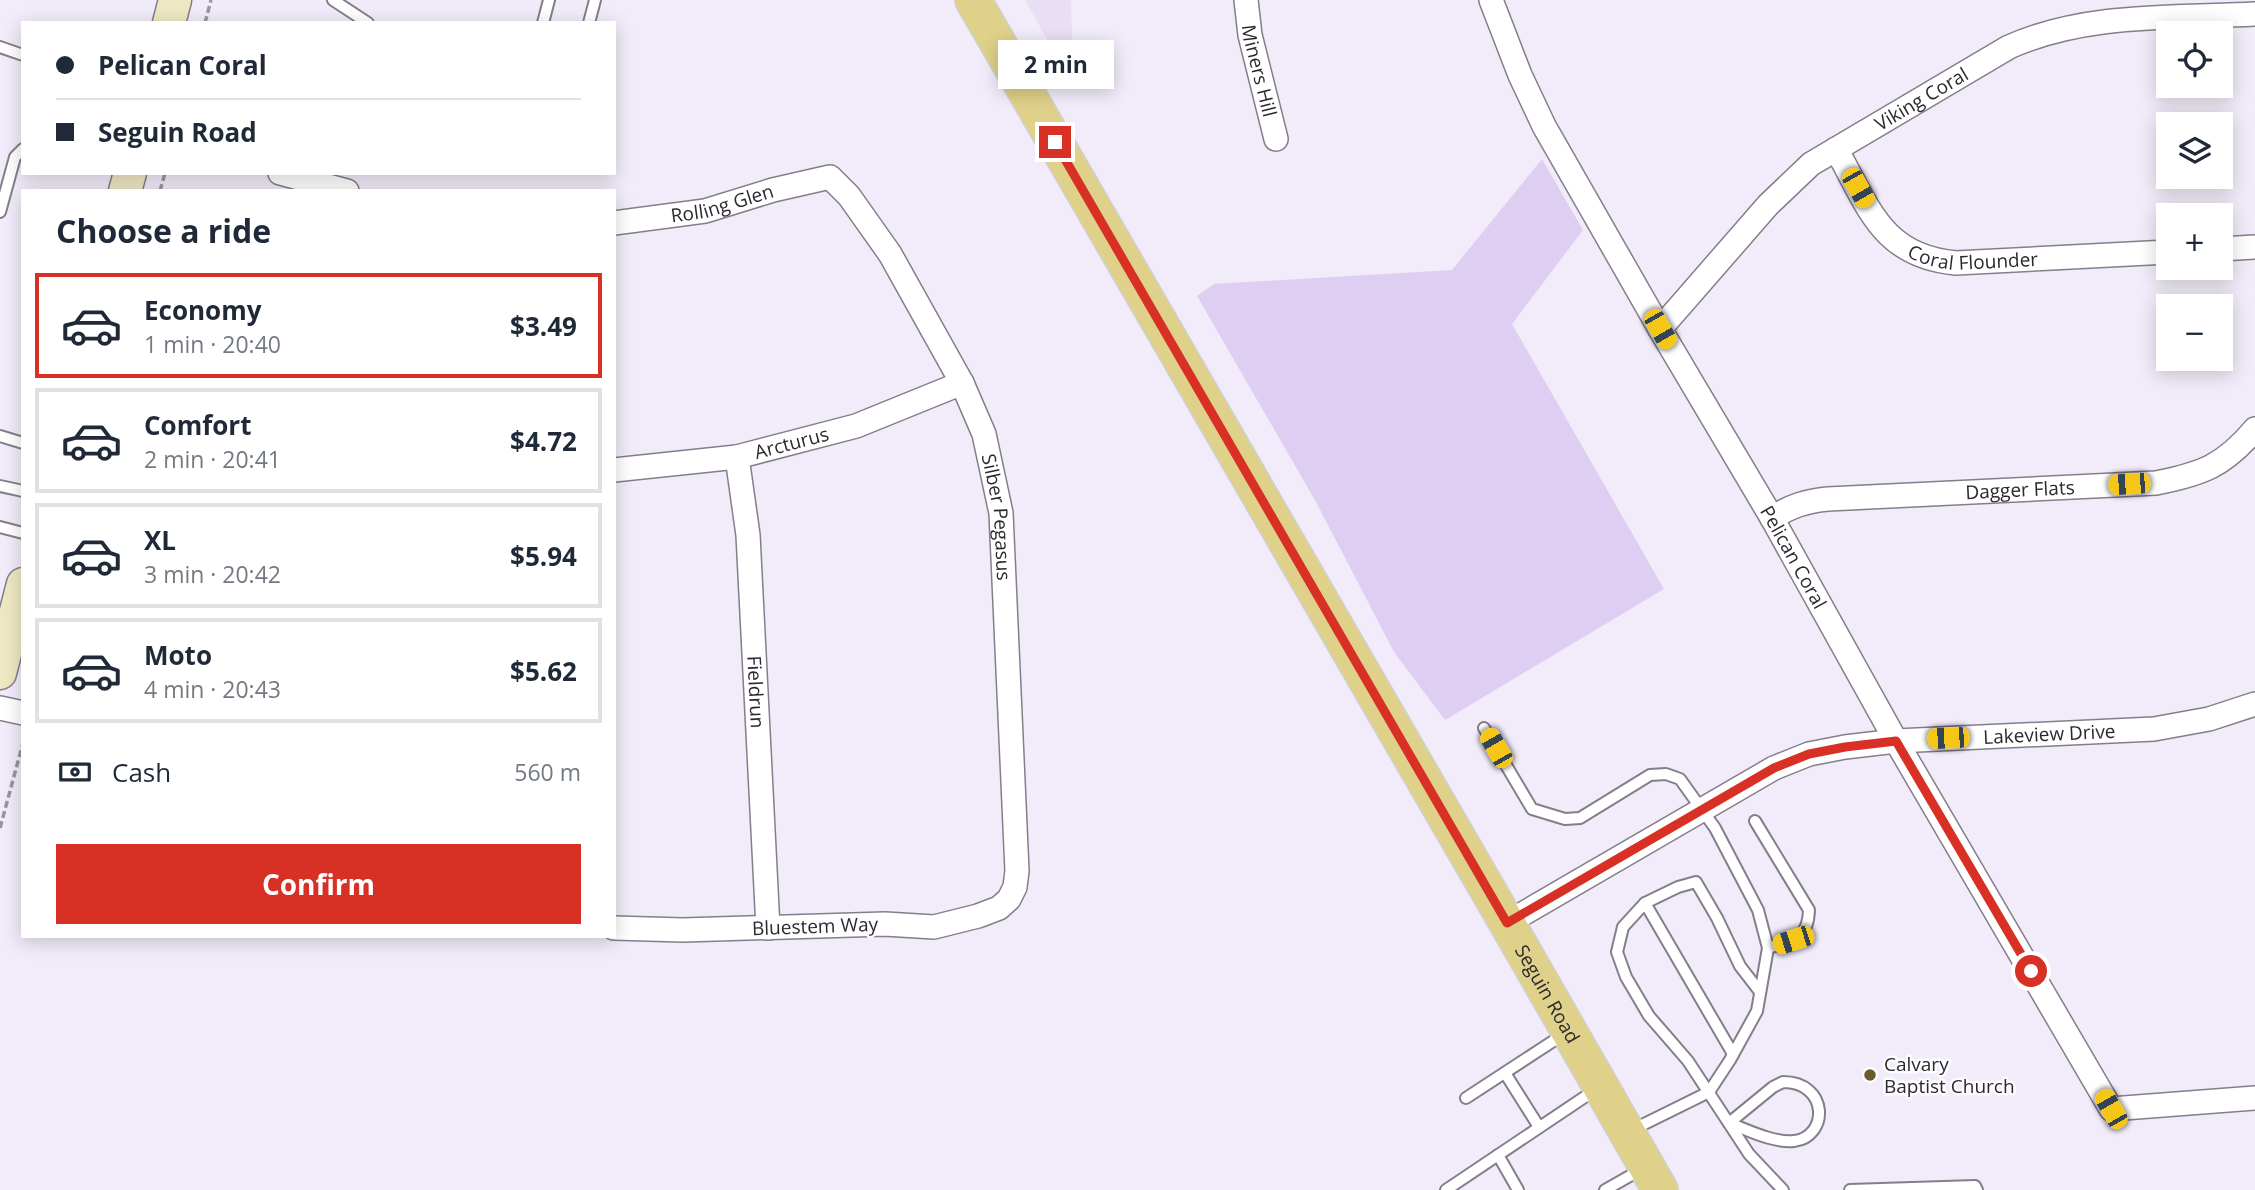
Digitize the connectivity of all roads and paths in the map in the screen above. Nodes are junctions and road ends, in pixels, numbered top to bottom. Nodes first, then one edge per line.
1 (175, 0) edge
2 (211, 0) edge
3 (333, 0) edge
4 (549, 0) edge
5 (595, 0) edge
6 (973, 0) edge
7 (1246, 0) edge
8 (1491, 0) edge
9 (2255, 14) edge
10 (170, 21) edge
11 (206, 21) edge
12 (365, 21) edge
13 (544, 21) edge
14 (590, 21) edge
15 (0, 47) edge
16 (21, 54) edge
17 (1276, 139) dead end
18 (1836, 149) junction
19 (21, 151) edge
20 (285, 175) edge
21 (830, 177) joint
22 (316, 187) edge
23 (0, 212) edge
24 (616, 223) edge
25 (2255, 247) edge
26 (2233, 248) edge
27 (2156, 253) edge
28 (1660, 329) junction
29 (962, 383) junction
30 (2255, 429) edge
31 (0, 436) edge
32 (21, 442) edge
33 (737, 457) junction
34 (616, 470) edge
35 (0, 486) edge
36 (21, 491) edge
37 (1772, 518) junction
38 (0, 527) edge
39 (21, 532) edge
40 (21, 592) edge
41 (0, 673) edge
42 (2255, 704) edge
43 (0, 708) edge
44 (21, 713) edge
45 (1485, 728) dead end
46 (1896, 741) junction
47 (21, 750) edge
48 (1702, 810) junction
49 (1755, 821) dead end
50 (0, 828) edge
51 (1009, 899) joint
52 (1645, 903) junction
53 (1507, 923) junction
54 (616, 928) edge
55 (768, 928) junction
56 (1768, 948) junction
57 (1760, 992) junction
58 (1569, 1031) junction
59 (1733, 1054) junction
60 (1505, 1073) junction
61 (1601, 1086) junction
62 (1709, 1092) junction
63 (1466, 1098) dead end
64 (2255, 1098) edge
65 (1729, 1123) junction
66 (1539, 1128) junction
67 (1627, 1132) junction
68 (1498, 1155) junction
69 (1653, 1178) edge
70 (1446, 1190) edge
71 (1518, 1190) edge
72 (1605, 1190) edge
73 (1783, 1190) edge
74 (1850, 1190) edge
75 (1976, 1190) edge

1 - 10 main road
2 - 11 path
3 - 12 lane
4 - 13 lane
5 - 14 lane
6 - 53 main road, Seguin Road
7 - 17 street, Miners Hill
8 - 28 street, Pelican Coral
9 - 18 street, Viking Coral
15 - 16 lane
18 - 27 street, Coral Flounder
18 - 28 street, Viking Coral
19 - 23 lane
20 - 22 street
21 - 24 street, Rolling Glen
21 - 29 street, Silber Pegasus
25 - 26 street
28 - 37 street, Pelican Coral
29 - 33 street, Arcturus
29 - 51 street, Silber Pegasus
30 - 37 street, Dagger Flats
31 - 32 lane
33 - 34 street, Arcturus
33 - 55 street, Fieldrun
35 - 36 lane
37 - 46 street, Pelican Coral
38 - 39 lane
40 - 41 main road
42 - 46 street, Lakeview Drive
43 - 44 street
45 - 48 lane
46 - 48 street, Lakeview Drive
46 - 64 street, Pelican Coral
47 - 50 path
48 - 53 street, Lakeview Drive
48 - 56 lane
49 - 56 lane
51 - 55 street, Bluestem Way
52 - 57 lane
52 - 59 lane
52 - 62 lane
53 - 58 main road, Seguin Road
54 - 55 street, Bluestem Way
56 - 57 lane
57 - 59 lane
58 - 60 lane
58 - 61 main road, Seguin Road
59 - 62 lane
60 - 63 lane
60 - 66 lane
61 - 66 lane
61 - 67 main road, Seguin Road
62 - 65 lane
62 - 67 lane
65 - 65 lane
65 - 73 lane
66 - 68 lane
67 - 69 main road, Seguin Road
68 - 70 lane
68 - 71 lane
69 - 72 lane
74 - 75 lane

